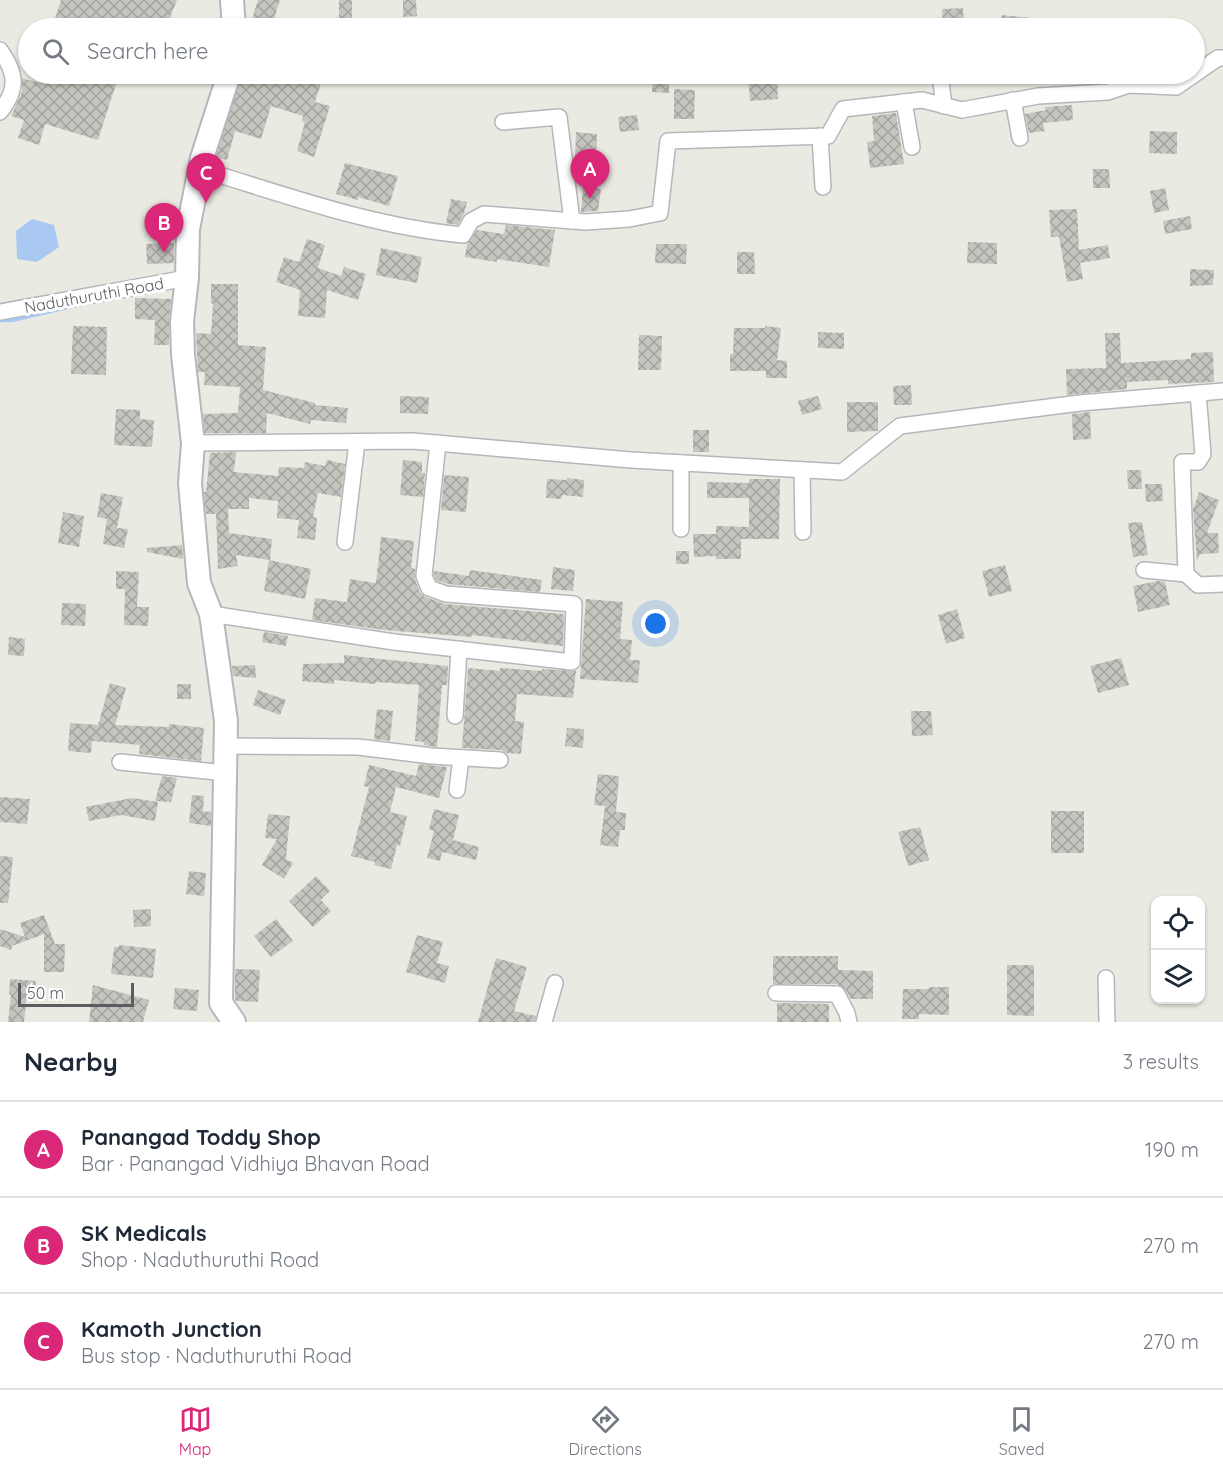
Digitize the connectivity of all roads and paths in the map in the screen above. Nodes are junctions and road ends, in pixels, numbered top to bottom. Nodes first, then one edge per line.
1 (232, 0) edge
2 (233, 18) edge
3 (0, 50) edge
4 (1223, 58) edge
5 (1205, 67) edge
6 (227, 84) edge
7 (942, 84) edge
8 (1180, 84) edge
9 (1013, 100) junction
10 (904, 102) junction
11 (945, 106) junction
12 (0, 112) edge
13 (503, 122) dead end
14 (820, 136) junction
15 (1020, 138) dead end
16 (912, 147) dead end
17 (200, 169) junction
18 (823, 187) dead end
19 (572, 221) junction
20 (187, 278) junction
21 (0, 312) edge
22 (1223, 391) edge
23 (1198, 393) junction
24 (357, 442) junction
25 (193, 443) junction
26 (438, 443) junction
27 (681, 463) junction
28 (802, 470) junction
29 (681, 529) dead end
30 (802, 532) dead end
31 (345, 542) dead end
32 (1144, 570) dead end
33 (1186, 574) junction
34 (1223, 584) edge
35 (211, 614) junction
36 (459, 649) junction
37 (455, 716) dead end
38 (226, 746) junction
39 (461, 758) junction
40 (500, 760) dead end
41 (120, 762) dead end
42 (226, 773) junction
43 (457, 790) dead end
44 (1106, 978) dead end
45 (555, 983) dead end
46 (776, 993) dead end
47 (234, 1022) edge
48 (544, 1022) edge
49 (849, 1022) edge
50 (1107, 1022) edge

1 - 2 main road
3 - 12 street
4 - 5 street
6 - 17 main road
7 - 11 street
8 - 9 street
9 - 11 street
9 - 15 street
10 - 11 street
10 - 14 street
10 - 16 street
13 - 19 street
14 - 18 street
14 - 19 street
17 - 19 street
17 - 20 main road
20 - 21 street, Naduthuruthi Road
20 - 25 main road
22 - 23 street
23 - 28 street
23 - 33 street
24 - 25 street
24 - 26 street
24 - 31 street
25 - 35 main road
26 - 27 street
26 - 36 street
27 - 28 street
27 - 29 street
28 - 30 street
32 - 33 street
33 - 34 street
35 - 36 street
35 - 38 main road
36 - 37 street
38 - 39 street
38 - 42 main road
39 - 40 street
39 - 43 street
41 - 42 street
42 - 47 main road
44 - 50 street
45 - 48 street
46 - 49 street

